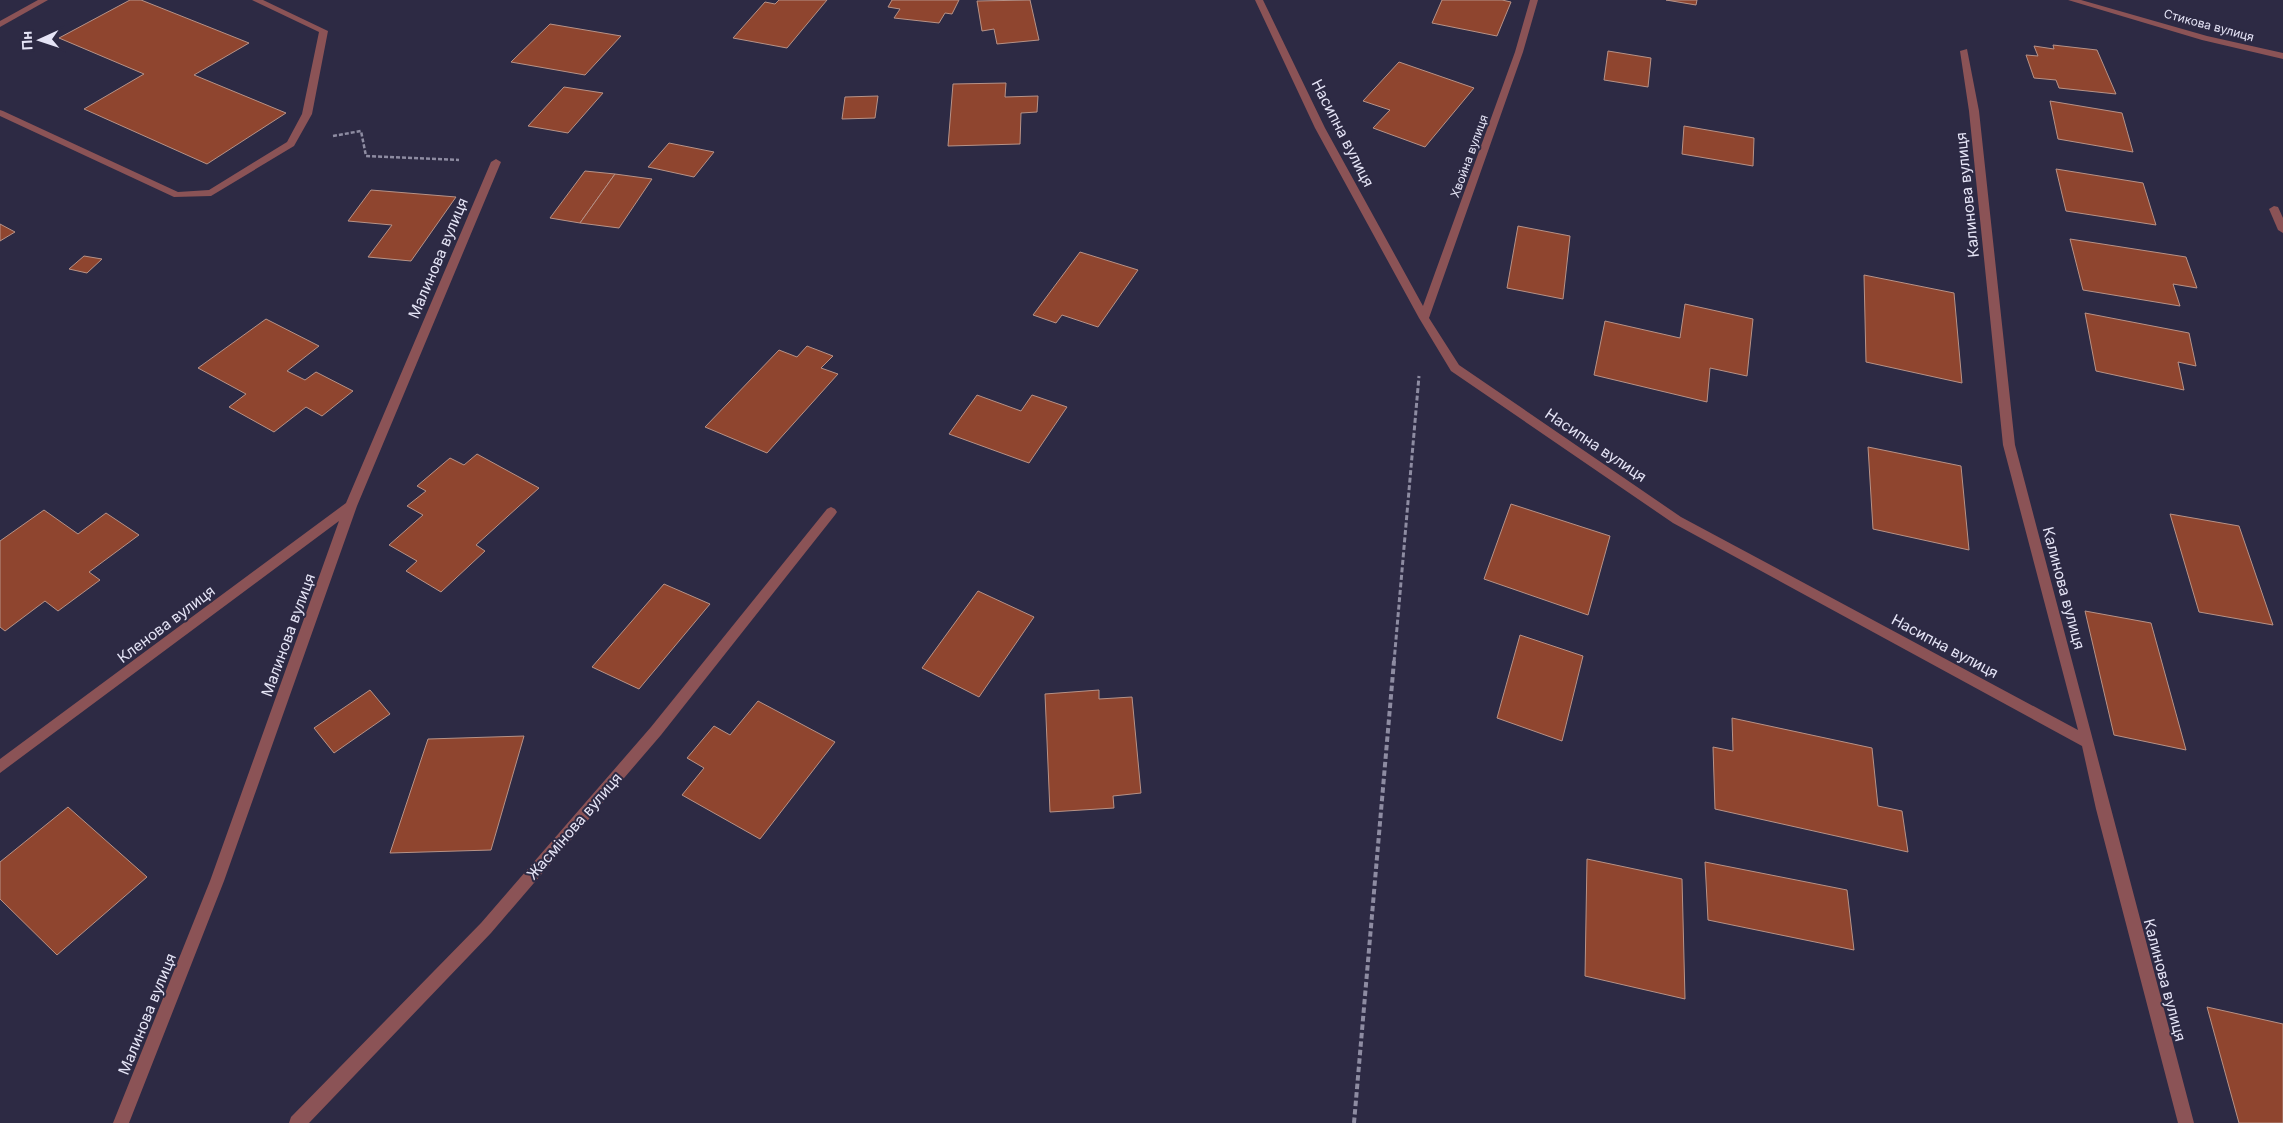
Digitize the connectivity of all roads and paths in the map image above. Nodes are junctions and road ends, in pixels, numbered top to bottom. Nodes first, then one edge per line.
1 (44, 0) edge
2 (256, 0) edge
3 (1259, 0) edge
4 (1534, 0) edge
5 (2072, 0) edge
6 (0, 24) edge
7 (1964, 51) dead end
8 (2283, 56) edge
9 (0, 114) edge
10 (291, 144) junction
11 (496, 162) joint
12 (2274, 210) dead end
13 (2283, 230) edge
14 (1424, 318) junction
15 (351, 506) junction
16 (832, 512) dead end
17 (2088, 742) junction
18 (0, 767) edge
19 (121, 1123) edge
20 (297, 1123) edge
21 (1354, 1123) edge
22 (2186, 1123) edge

1 - 6 street
2 - 10 street
3 - 14 street, Насипна вулиця
4 - 14 street, Хвойна вулиця
5 - 8 street, Стикова вулиця
7 - 17 street, Калинова вулиця
9 - 10 street
10 - 11 path
11 - 15 street, Малинова вулиця
12 - 13 street
14 - 17 street, Насипна вулиця
14 - 21 path
15 - 18 street, Кленова вулиця
15 - 19 street, Малинова вулиця
16 - 20 street, Жасмінова вулиця
17 - 22 street, Калинова вулиця

